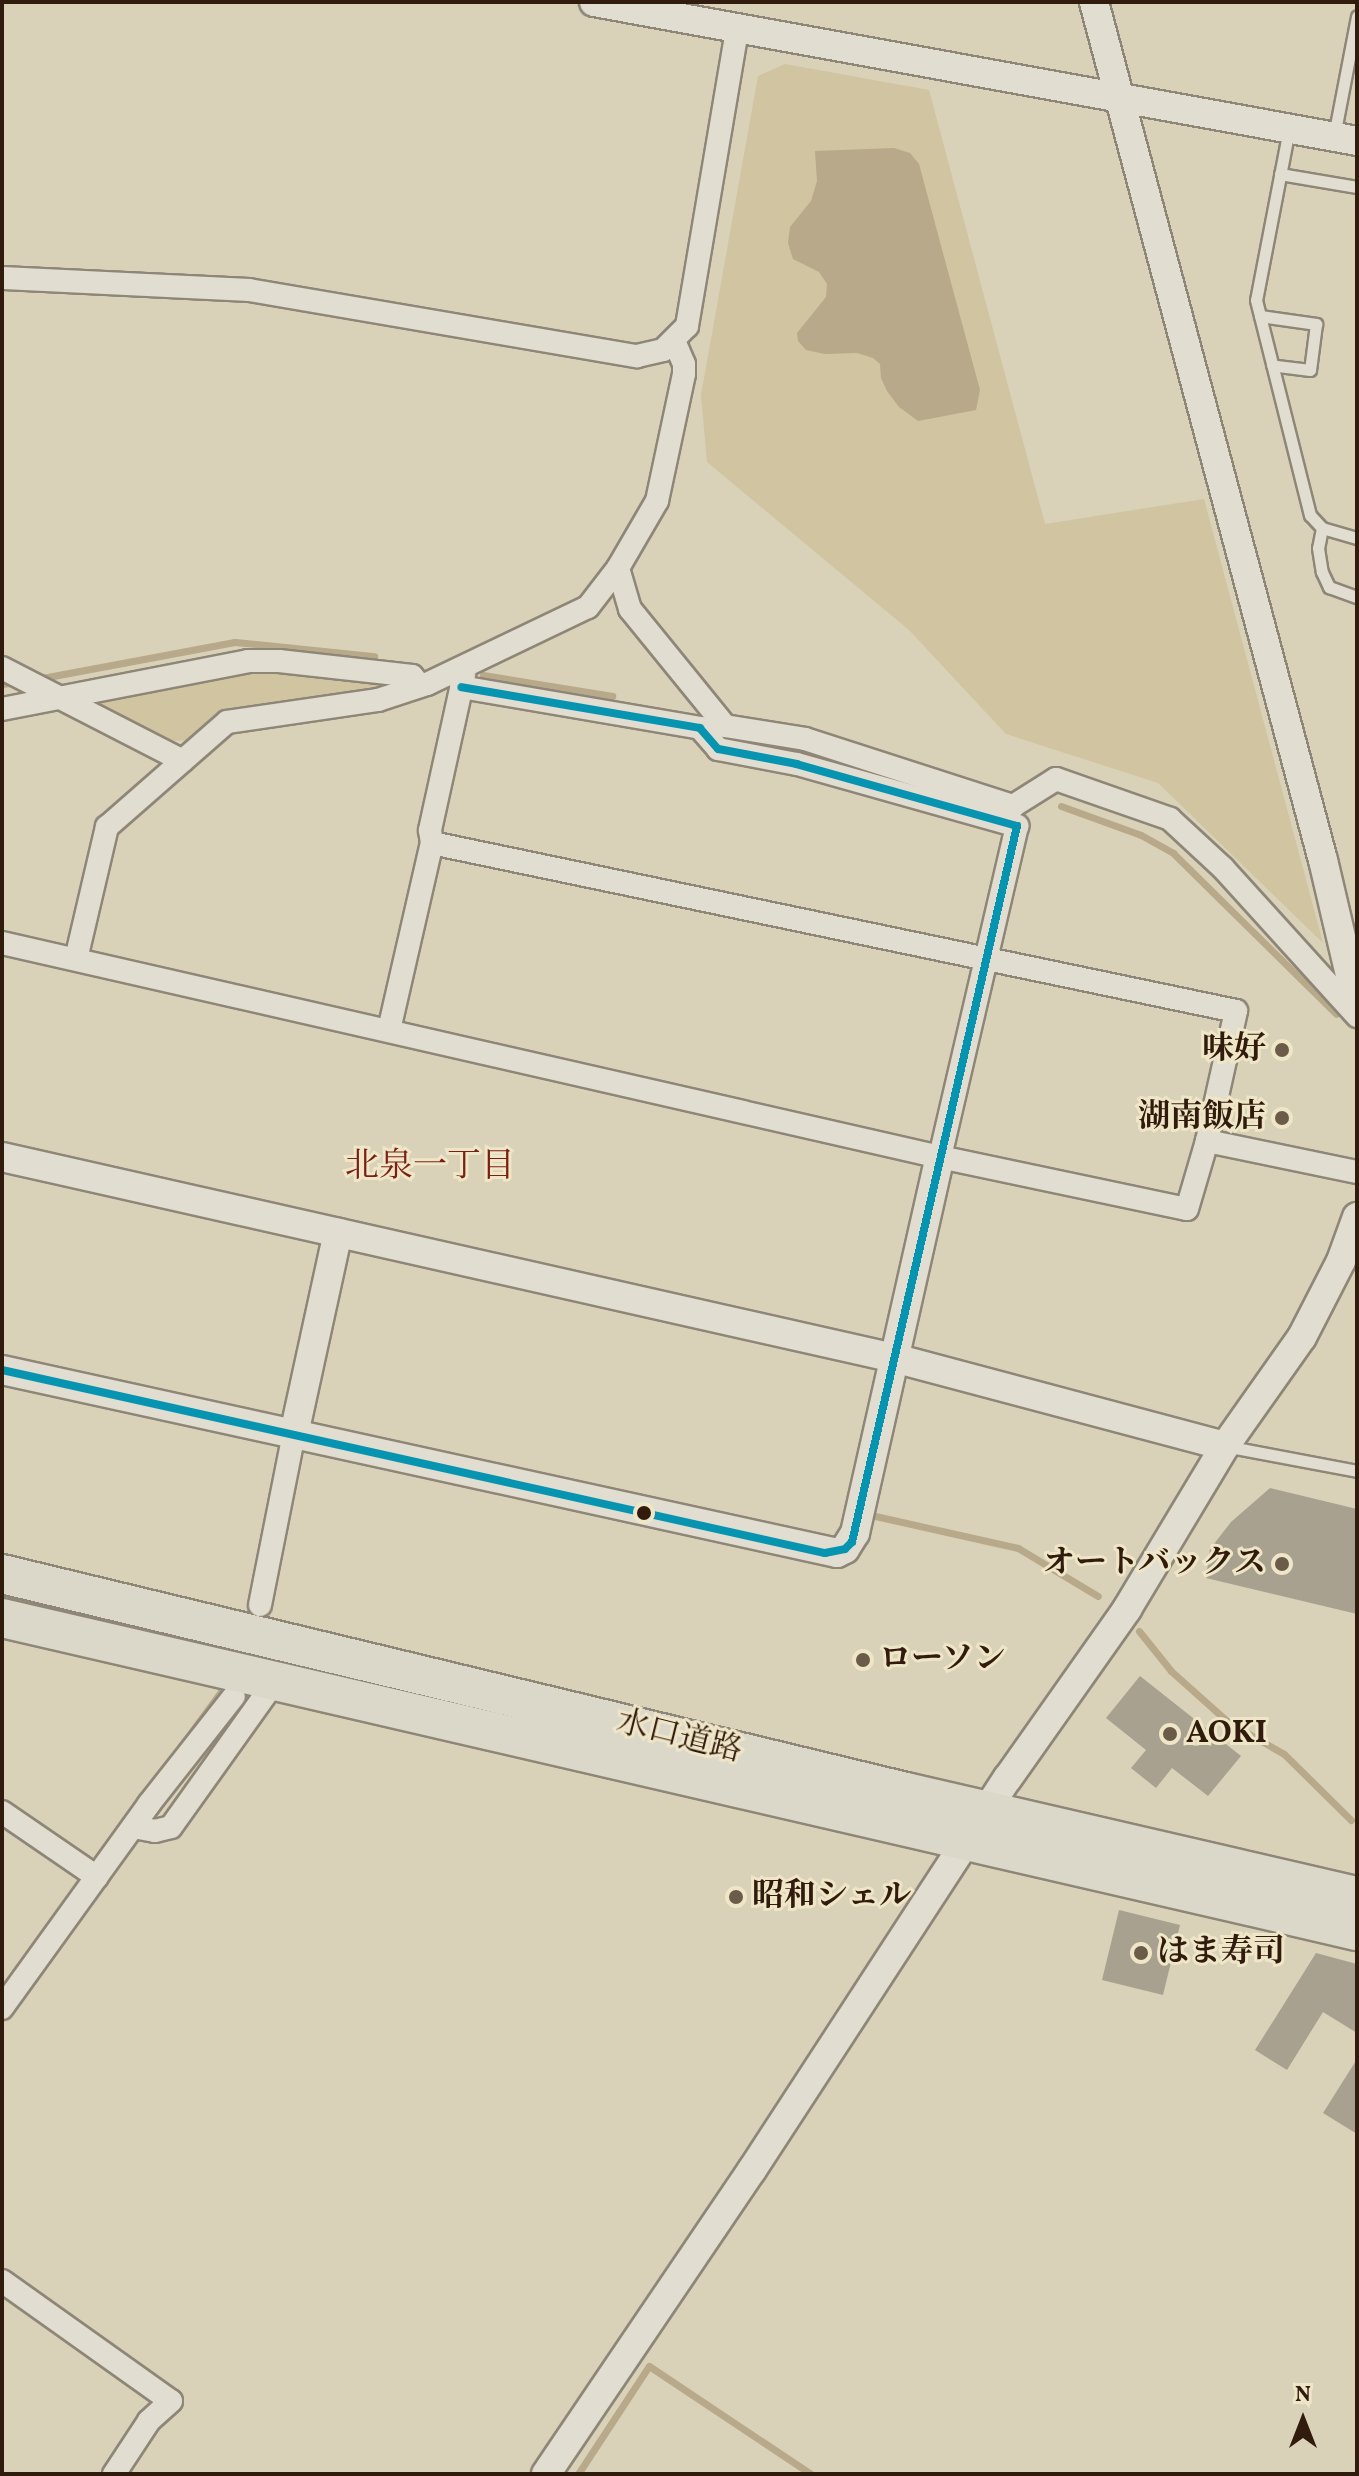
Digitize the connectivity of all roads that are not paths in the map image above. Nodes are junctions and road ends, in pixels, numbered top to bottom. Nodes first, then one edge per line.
1 (594, 2) edge
2 (1094, 2) edge
3 (1357, 16) edge
4 (737, 29) junction
5 (1118, 98) junction
6 (1289, 129) junction
7 (1345, 139) edge
8 (1280, 174) junction
9 (1357, 187) edge
10 (2, 278) edge
11 (1260, 316) junction
12 (674, 341) junction
13 (1272, 365) junction
14 (1322, 528) junction
15 (1357, 538) edge
16 (618, 568) junction
17 (1357, 597) edge
18 (7, 670) edge
19 (463, 676) junction
20 (421, 686) junction
21 (50, 693) junction
22 (2, 709) edge
23 (740, 728) junction
24 (736, 752) junction
25 (183, 761) junction
26 (432, 843) junction
27 (2, 943) edge
28 (985, 957) junction
29 (76, 959) junction
30 (1357, 1005) edge
31 (1357, 1016) edge
32 (389, 1030) junction
33 (1207, 1141) junction
34 (2, 1157) edge
35 (940, 1157) junction
36 (1357, 1172) edge
37 (1357, 1217) edge
38 (338, 1233) junction
39 (894, 1358) junction
40 (2, 1370) edge
41 (294, 1434) junction
42 (1225, 1446) junction
43 (1357, 1471) edge
44 (2, 1574) edge
45 (260, 1605) dead end
46 (2, 1618) edge
47 (275, 1681) junction
48 (234, 1696) dead end
49 (2, 1812) edge
50 (976, 1825) junction
51 (133, 1827) junction
52 (97, 1877) junction
53 (1357, 1896) edge
54 (1357, 1931) edge
55 (2, 2008) edge
56 (2, 2281) edge
57 (114, 2474) edge
58 (546, 2474) edge

1 - 4 street
2 - 5 street
3 - 7 lane
4 - 5 street
4 - 12 street
5 - 6 street
5 - 30 street
6 - 7 street
6 - 8 lane
8 - 9 lane
8 - 11 lane
10 - 12 street
11 - 13 lane
11 - 13 lane
12 - 16 street
13 - 14 lane
14 - 15 lane
14 - 17 lane
16 - 19 street
16 - 23 street
18 - 21 street
19 - 20 street
19 - 24 street
19 - 26 street
20 - 21 street
20 - 25 street
21 - 22 street
21 - 25 street
23 - 24 street
23 - 31 street
24 - 28 street
25 - 29 street
26 - 28 street
26 - 32 street
27 - 29 street
28 - 33 street
28 - 35 street
29 - 32 street
32 - 35 street
33 - 35 street
33 - 36 street
34 - 38 street
35 - 39 street
37 - 42 street
38 - 39 street
38 - 41 street
39 - 41 street
39 - 42 street
40 - 41 street
41 - 45 street
42 - 43 lane
42 - 50 street
44 - 50 highway, 水口道路
46 - 47 highway, 水口道路
47 - 50 highway, 水口道路
47 - 51 street
48 - 51 street
49 - 52 street
50 - 53 highway, 水口道路
50 - 54 highway, 水口道路
50 - 58 street
51 - 52 street
52 - 55 street
56 - 57 street

